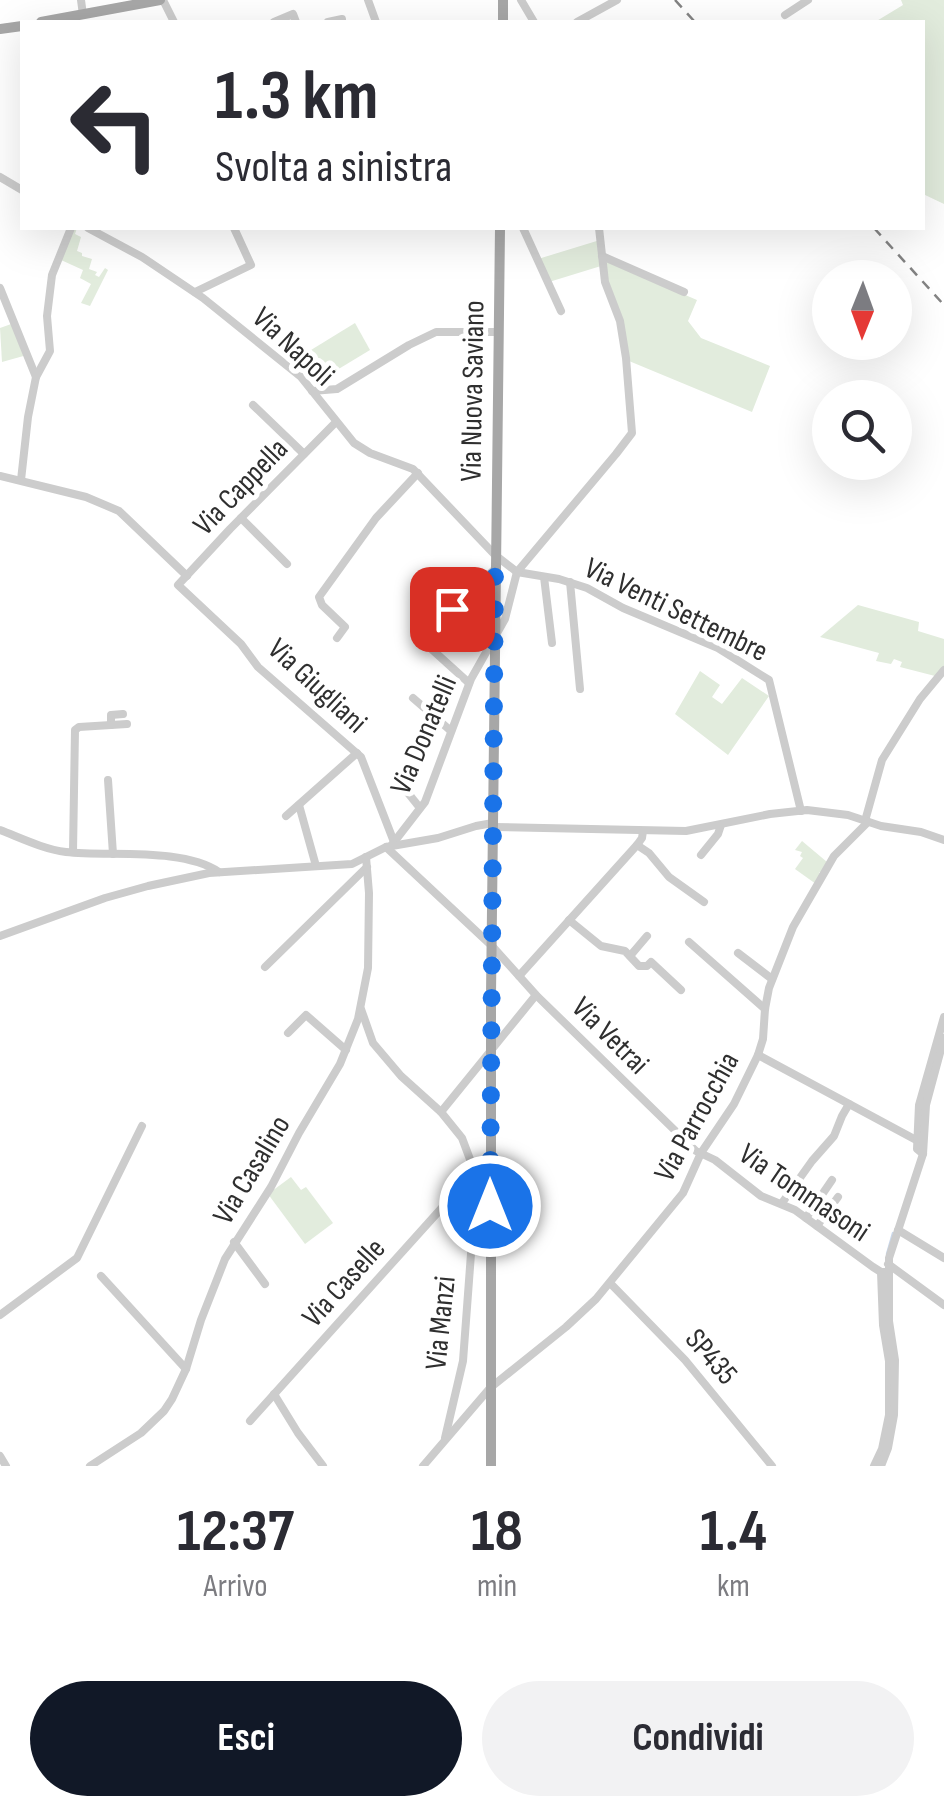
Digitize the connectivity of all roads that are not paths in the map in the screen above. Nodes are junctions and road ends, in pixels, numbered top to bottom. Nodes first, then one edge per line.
1 (81, 0) edge
2 (289, 0) edge
3 (617, 0) edge
4 (808, 0) edge
5 (154, 1) edge
6 (83, 15) junction
7 (785, 15) dead end
8 (295, 18) edge
9 (342, 19) dead end
10 (57, 20) edge
11 (172, 20) edge
12 (337, 20) edge
13 (581, 20) edge
14 (70, 230) edge
15 (92, 230) edge
16 (235, 230) edge
17 (500, 230) edge
18 (524, 230) edge
19 (599, 230) edge
20 (602, 256) junction
21 (0, 288) edge
22 (195, 292) junction
23 (684, 292) dead end
24 (560, 311) dead end
25 (13, 320) junction
26 (0, 324) edge
27 (499, 332) junction
28 (36, 377) junction
29 (312, 391) junction
30 (253, 405) dead end
31 (336, 422) junction
32 (304, 454) junction
33 (418, 473) junction
34 (0, 476) edge
35 (21, 480) junction
36 (241, 518) junction
37 (495, 555) junction
38 (288, 564) dead end
39 (495, 570) junction
40 (518, 572) junction
41 (187, 576) junction
42 (544, 577) junction
43 (570, 582) junction
44 (178, 584) joint
45 (452, 609) dead end
46 (416, 635) dead end
47 (337, 638) dead end
48 (494, 639) junction
49 (552, 644) dead end
50 (943, 672) edge
51 (469, 683) junction
52 (580, 689) dead end
53 (414, 698) dead end
54 (123, 714) dead end
55 (127, 724) dead end
56 (111, 725) junction
57 (452, 732) junction
58 (357, 753) junction
59 (108, 780) dead end
60 (404, 788) dead end
61 (298, 805) junction
62 (420, 808) junction
63 (801, 811) junction
64 (286, 816) dead end
65 (866, 821) junction
66 (493, 825) junction
67 (721, 825) junction
68 (0, 830) edge
69 (643, 831) junction
70 (944, 840) edge
71 (390, 845) junction
72 (638, 845) junction
73 (73, 852) junction
74 (114, 854) junction
75 (701, 855) dead end
76 (367, 862) junction
77 (316, 866) junction
78 (219, 872) junction
79 (704, 902) dead end
80 (569, 920) junction
81 (0, 936) edge
82 (647, 936) dead end
83 (689, 942) dead end
84 (492, 946) junction
85 (738, 952) dead end
86 (630, 956) junction
87 (265, 967) dead end
88 (519, 976) junction
89 (772, 980) junction
90 (681, 990) dead end
91 (536, 995) junction
92 (361, 1009) junction
93 (764, 1009) junction
94 (944, 1017) edge
95 (288, 1033) dead end
96 (944, 1038) edge
97 (943, 1049) edge
98 (346, 1050) junction
99 (490, 1050) junction
100 (758, 1055) junction
101 (849, 1104) junction
102 (441, 1112) junction
103 (142, 1126) dead end
104 (920, 1149) junction
105 (701, 1154) junction
106 (474, 1176) junction
107 (832, 1180) dead end
108 (838, 1197) dead end
109 (782, 1203) junction
110 (806, 1218) junction
111 (816, 1226) junction
112 (898, 1230) junction
113 (234, 1242) junction
114 (944, 1258) edge
115 (885, 1270) junction
116 (100, 1276) dead end
117 (265, 1284) dead end
118 (610, 1284) junction
119 (944, 1305) edge
120 (0, 1315) edge
121 (186, 1370) junction
122 (490, 1388) junction
123 (274, 1394) junction
124 (250, 1421) dead end
125 (445, 1440) junction
126 (0, 1456) edge
127 (6, 1466) edge
128 (90, 1466) edge
129 (323, 1466) edge
130 (423, 1466) edge
131 (490, 1466) edge
132 (772, 1466) edge
133 (878, 1466) edge

1 - 6 street
2 - 8 street
3 - 13 street
4 - 7 street
5 - 6 main road
5 - 11 street
6 - 10 main road
9 - 12 street
14 - 28 street
15 - 22 street, Via Napoli
16 - 22 street
17 - 27 main road, Via Nuova Saviano
18 - 24 street
19 - 20 street
20 - 23 street
20 - 40 street
21 - 25 street
22 - 29 street, Via Napoli
25 - 26 street
25 - 28 street
27 - 29 street
27 - 37 main road, Via Nuova Saviano
28 - 35 street
29 - 31 street, Via Napoli
30 - 32 street
31 - 32 street, Via Cappella
31 - 33 street, Via Napoli
32 - 36 street, Via Cappella
33 - 37 street, Via Napoli
33 - 47 street
34 - 35 street
35 - 41 street
36 - 38 street
36 - 41 street, Via Cappella
37 - 39 main road, Via Nuova Saviano
37 - 40 street, Via Venti Settembre
39 - 45 street
39 - 48 main road, Via Nuova Saviano
40 - 42 street, Via Venti Settembre
40 - 48 street, Via Donatelli
41 - 44 street, Via Cappella
42 - 43 street, Via Venti Settembre
42 - 49 street
43 - 52 street
43 - 63 street, Via Venti Settembre
44 - 58 street, Via Giugliani
46 - 51 street
48 - 51 street, Via Donatelli
48 - 66 main road, Via Nuova Saviano
50 - 65 street
51 - 57 street, Via Donatelli
53 - 57 street
54 - 56 street
55 - 56 street
56 - 73 street
57 - 62 street, Via Donatelli
58 - 61 street
58 - 71 street, Via Giugliani
59 - 74 street
60 - 62 street
61 - 64 street
61 - 77 street
62 - 71 street, Via Donatelli
63 - 65 street
63 - 67 street
65 - 70 street
65 - 89 street, Via Parrocchia
66 - 69 street
66 - 71 street
66 - 84 main road, Via Nuova Saviano
67 - 69 street
67 - 75 street
68 - 73 street
69 - 72 street
71 - 76 street
71 - 84 street, Via Vetrai
72 - 79 street
72 - 80 street
73 - 74 street
74 - 78 street
76 - 77 street
76 - 87 street
76 - 92 street, Via Casalino
77 - 78 street
78 - 81 street
80 - 86 street
80 - 88 street
82 - 86 street
83 - 93 street
84 - 88 street, Via Vetrai
84 - 99 main road, Via Nuova Saviano
85 - 89 street
86 - 90 street
88 - 91 street, Via Vetrai
89 - 93 street, Via Parrocchia
91 - 99 street
91 - 105 street, Via Vetrai
92 - 98 street, Via Casalino
92 - 102 street, Via Manzi
93 - 100 street, Via Parrocchia
94 - 104 street
95 - 98 street
96 - 97 street
97 - 104 street
98 - 113 street, Via Casalino
99 - 102 street
99 - 122 main road, Via Nuova Saviano
100 - 101 street
100 - 105 street, Via Parrocchia
101 - 104 street
101 - 109 street
102 - 106 street, Via Manzi
103 - 120 street
104 - 112 street
105 - 109 street, Via Tommasoni
105 - 118 street, Via Parrocchia
106 - 123 street, Via Caselle
106 - 125 street, Via Manzi
107 - 110 street
108 - 111 street
109 - 110 street, Via Tommasoni
110 - 111 street, Via Tommasoni
111 - 115 street, Via Tommasoni
112 - 114 street
112 - 115 street
113 - 117 street
113 - 121 street, Via Casalino
115 - 119 street, Via Tommasoni
115 - 133 street
116 - 121 street
118 - 122 street, Via Parrocchia
118 - 132 street, SP435
121 - 128 street, Via Casalino
122 - 125 street, Via Parrocchia
122 - 131 main road, Via Nuova Saviano
123 - 124 street, Via Caselle
123 - 129 street
125 - 130 street, Via Parrocchia
126 - 127 street

